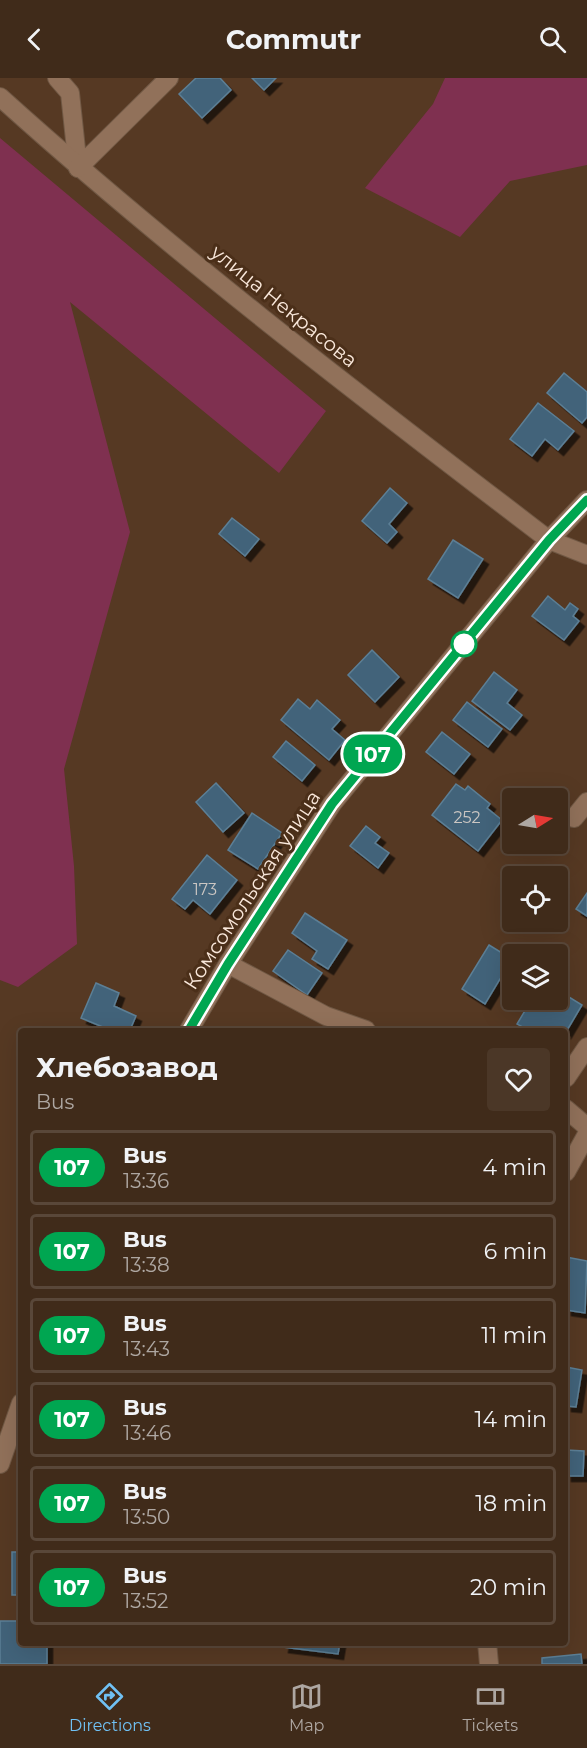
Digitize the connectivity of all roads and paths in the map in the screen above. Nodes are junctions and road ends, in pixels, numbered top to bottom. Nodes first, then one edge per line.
1 (57, 78) edge
2 (169, 78) edge
3 (0, 97) edge
4 (78, 168) junction
5 (587, 500) edge
6 (549, 540) junction
7 (587, 555) edge
8 (587, 802) edge
9 (574, 819) dead end
10 (228, 964) junction
11 (190, 1028) edge
12 (360, 1028) edge
13 (587, 1047) edge
14 (568, 1075) edge
15 (568, 1111) edge
16 (587, 1127) edge
17 (587, 1134) edge
18 (568, 1168) edge
19 (18, 1412) edge
20 (0, 1464) edge
21 (487, 1646) edge
22 (489, 1664) edge

1 - 4 street
2 - 4 street
3 - 4 street, улица Некрасова
4 - 6 street, улица Некрасова
5 - 6 street, Комсомольская улица
6 - 7 street, улица Некрасова
6 - 10 street, Комсомольская улица
8 - 9 street
10 - 11 street, Комсомольская улица
10 - 12 street
13 - 14 street
15 - 16 street
17 - 18 street
19 - 20 street
21 - 22 street

